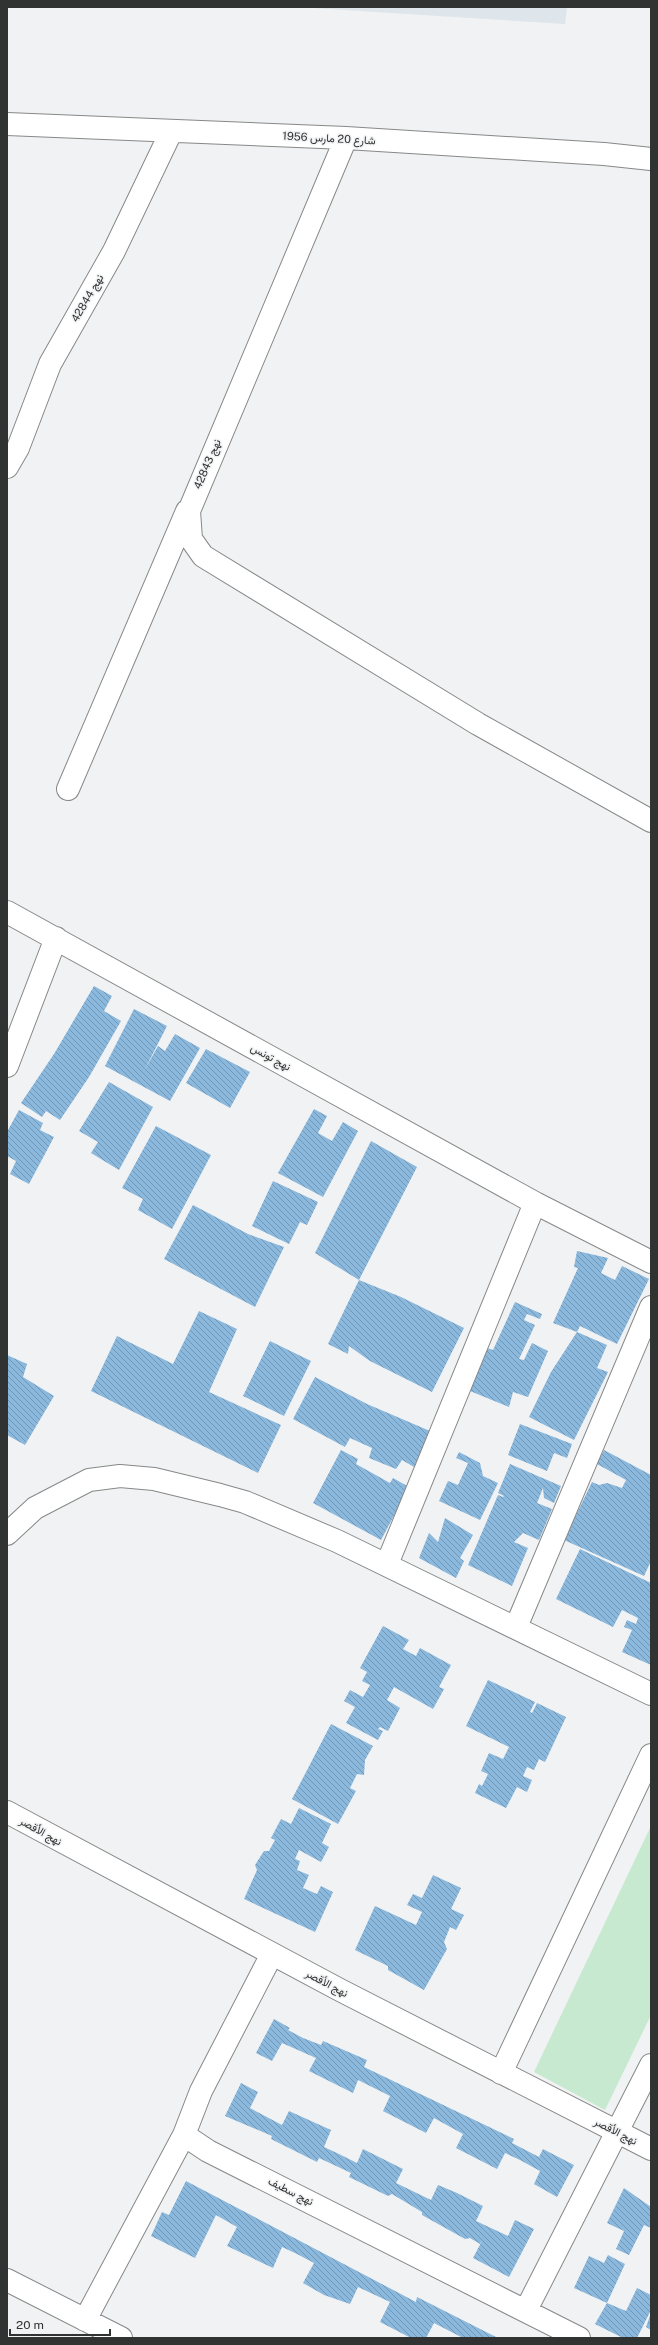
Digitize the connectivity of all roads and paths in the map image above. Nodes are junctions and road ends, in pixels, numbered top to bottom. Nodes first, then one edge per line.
1 (7, 124) edge
2 (171, 132) junction
3 (346, 138) junction
4 (651, 160) edge
5 (7, 467) edge
6 (68, 789) dead end
7 (651, 821) edge
8 (7, 912) edge
9 (56, 938) junction
10 (7, 1066) edge
11 (535, 1203) junction
12 (651, 1262) edge
13 (651, 1307) edge
14 (7, 1534) edge
15 (387, 1564) junction
16 (516, 1627) junction
17 (651, 1694) edge
18 (651, 1754) edge
19 (7, 1812) edge
20 (272, 1954) junction
21 (651, 2064) edge
22 (500, 2073) junction
23 (617, 2132) junction
24 (184, 2135) junction
25 (651, 2149) edge
26 (7, 2280) edge
27 (526, 2310) junction
28 (91, 2328) edge
29 (121, 2338) edge
30 (579, 2338) edge

1 - 2 street, شارع 20 مارس 1956
2 - 3 street, شارع 20 مارس 1956
2 - 5 street, نهج 42844
3 - 4 street, شارع 20 مارس 1956
3 - 6 street, نهج 42843
3 - 7 street
8 - 9 street, نهج تونس
9 - 10 street
9 - 11 street, نهج تونس
11 - 12 street, نهج تونس
11 - 15 street
13 - 16 street
14 - 15 street
15 - 16 street
16 - 17 street
18 - 22 street
19 - 20 street, نهج الأقصر
20 - 22 street, نهج الأقصر
20 - 24 street
21 - 23 street
22 - 23 street, نهج الأقصر
23 - 25 street, نهج الأقصر
23 - 27 street
24 - 27 street, نهج سطيف
24 - 28 street
26 - 28 street
27 - 30 street, نهج سطيف
28 - 29 street

